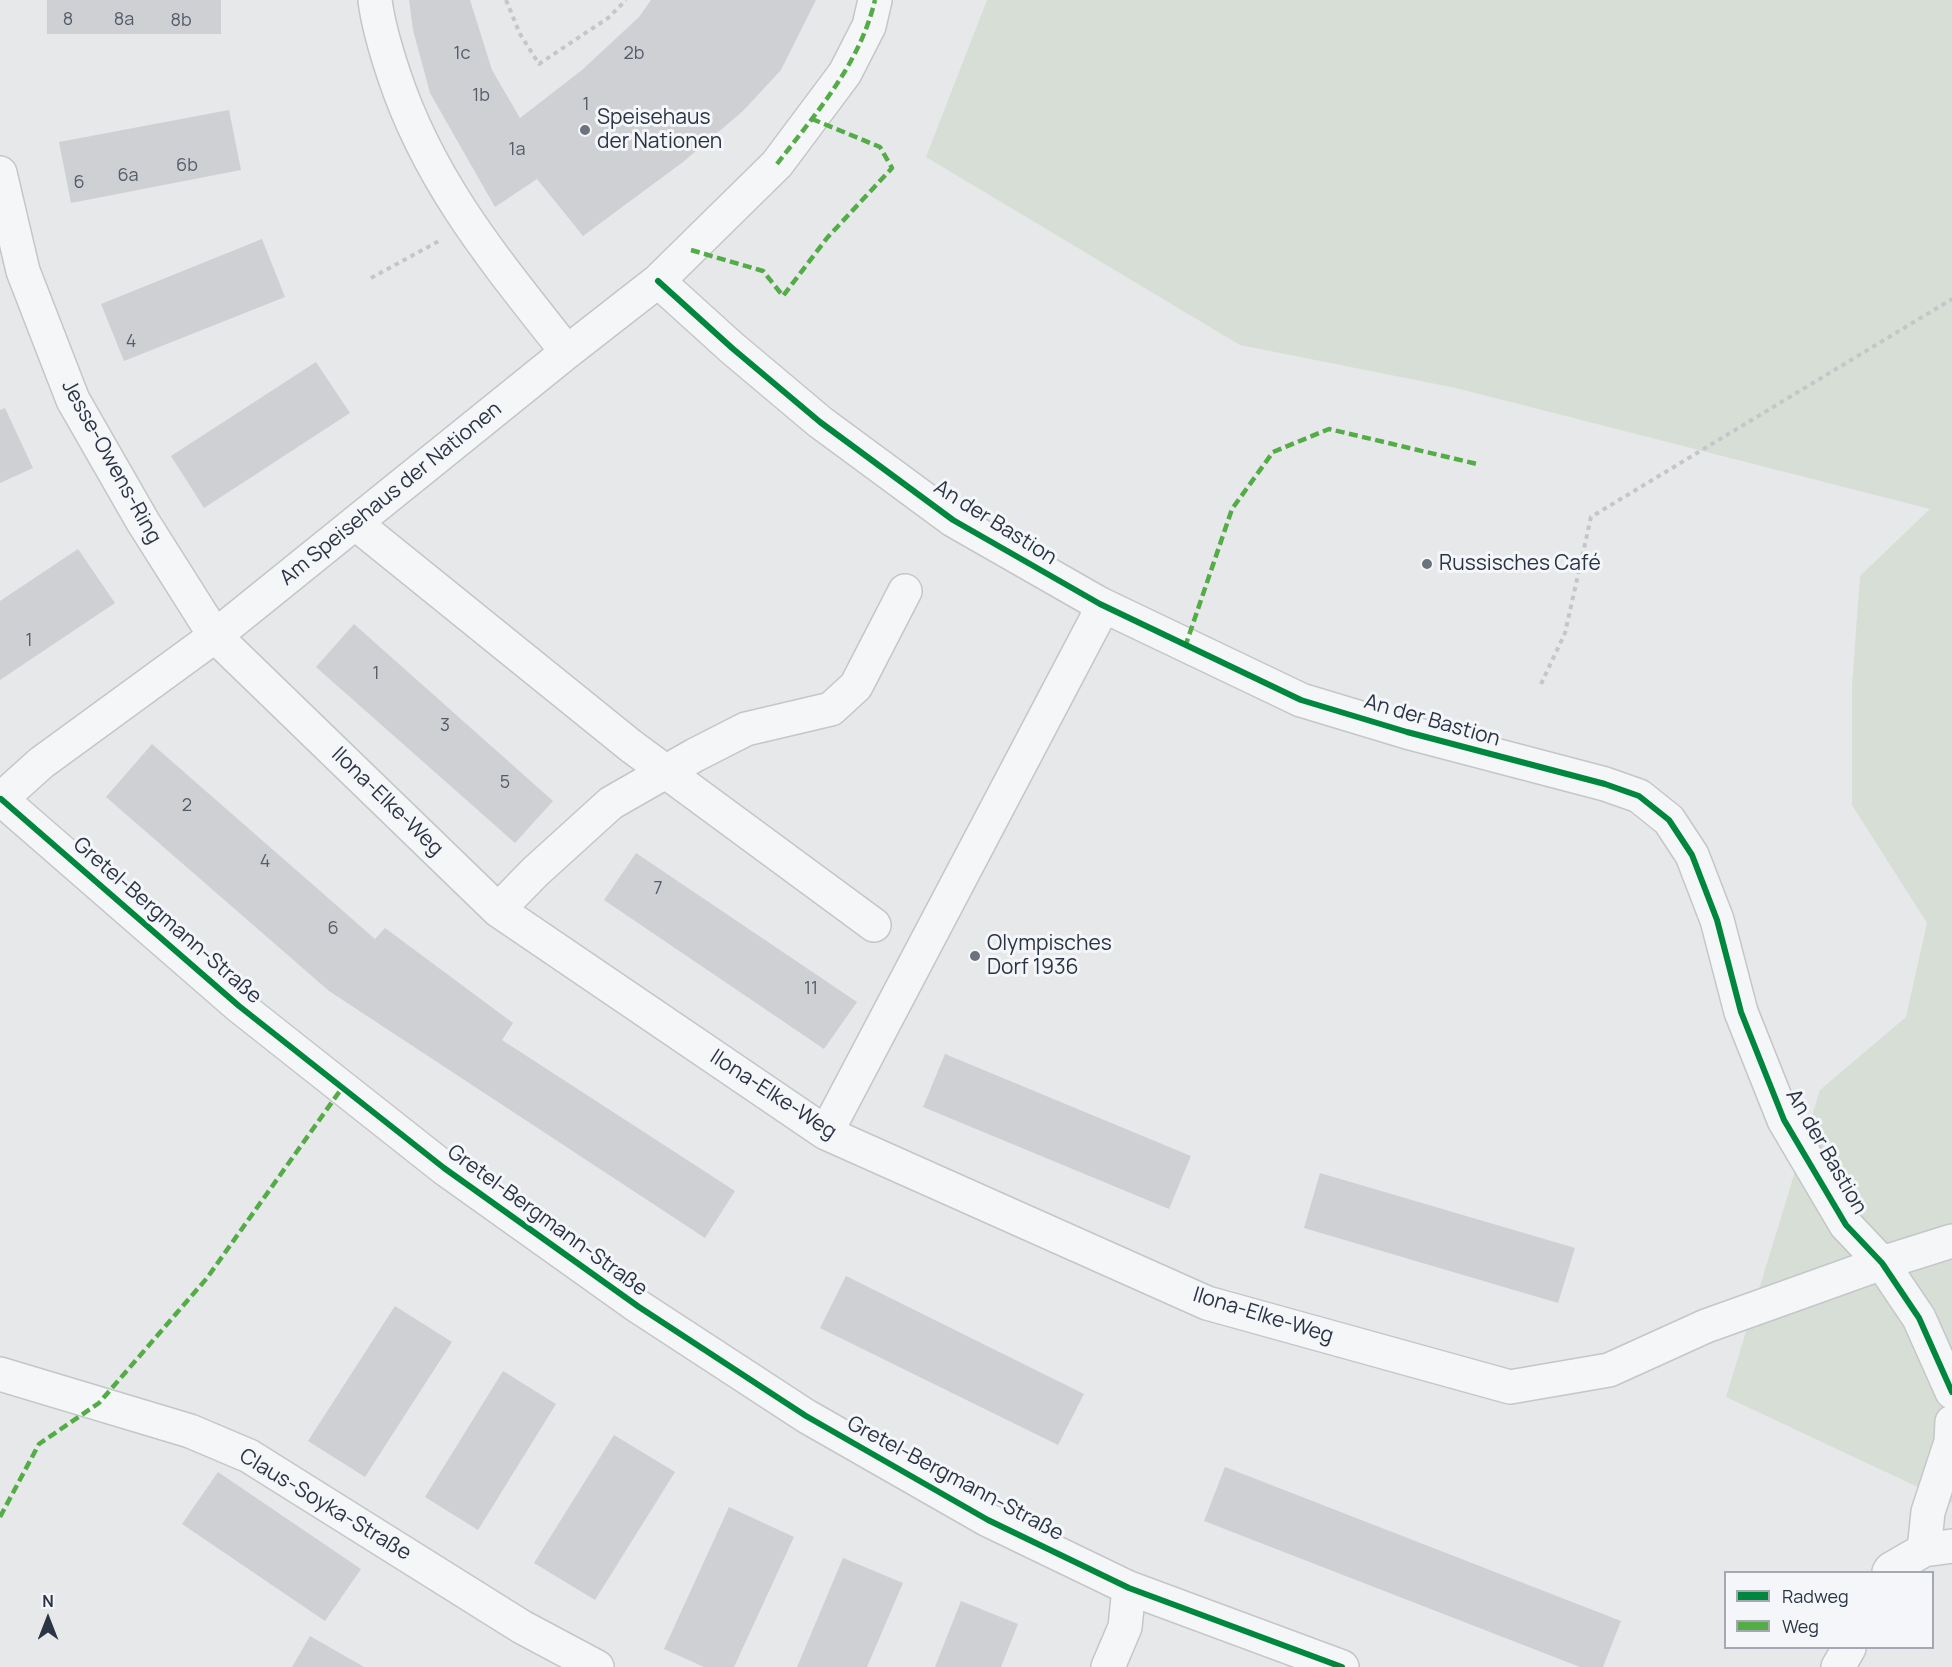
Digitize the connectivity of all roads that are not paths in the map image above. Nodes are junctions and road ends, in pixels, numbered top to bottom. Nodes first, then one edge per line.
1 (375, 0) edge
2 (875, 0) edge
3 (0, 173) edge
4 (658, 281) junction
5 (567, 351) junction
6 (355, 523) junction
7 (905, 591) dead end
8 (1100, 604) junction
9 (215, 636) junction
10 (0, 800) edge
11 (498, 910) junction
12 (874, 925) dead end
13 (825, 1133) junction
14 (1952, 1241) edge
15 (1882, 1263) junction
16 (0, 1374) edge
17 (1952, 1392) edge
18 (1952, 1422) edge
19 (1938, 1548) edge
20 (1890, 1571) edge
21 (1130, 1588) junction
22 (1848, 1649) edge
23 (597, 1667) edge
24 (1108, 1667) edge
25 (1342, 1667) edge
26 (1838, 1667) edge

1 - 5 street
2 - 4 street, Am Speisehaus der Nationen
3 - 9 street, Jesse-Owens-Ring
4 - 5 street, Am Speisehaus der Nationen
4 - 8 street, An der Bastion
5 - 6 street, Am Speisehaus der Nationen
6 - 9 street, Am Speisehaus der Nationen
6 - 12 street
7 - 11 street
8 - 13 street
8 - 15 street, An der Bastion
9 - 10 street, Am Speisehaus der Nationen
9 - 11 street, Ilona-Elke-Weg
10 - 21 street, Gretel-Bergmann-Straße
11 - 13 street, Ilona-Elke-Weg
13 - 15 street, Ilona-Elke-Weg
14 - 15 street
15 - 17 street, An der Bastion
16 - 23 street, Claus-Soyka-Straße
18 - 19 street
19 - 20 street
21 - 24 street
21 - 25 street, Gretel-Bergmann-Straße
22 - 26 street

